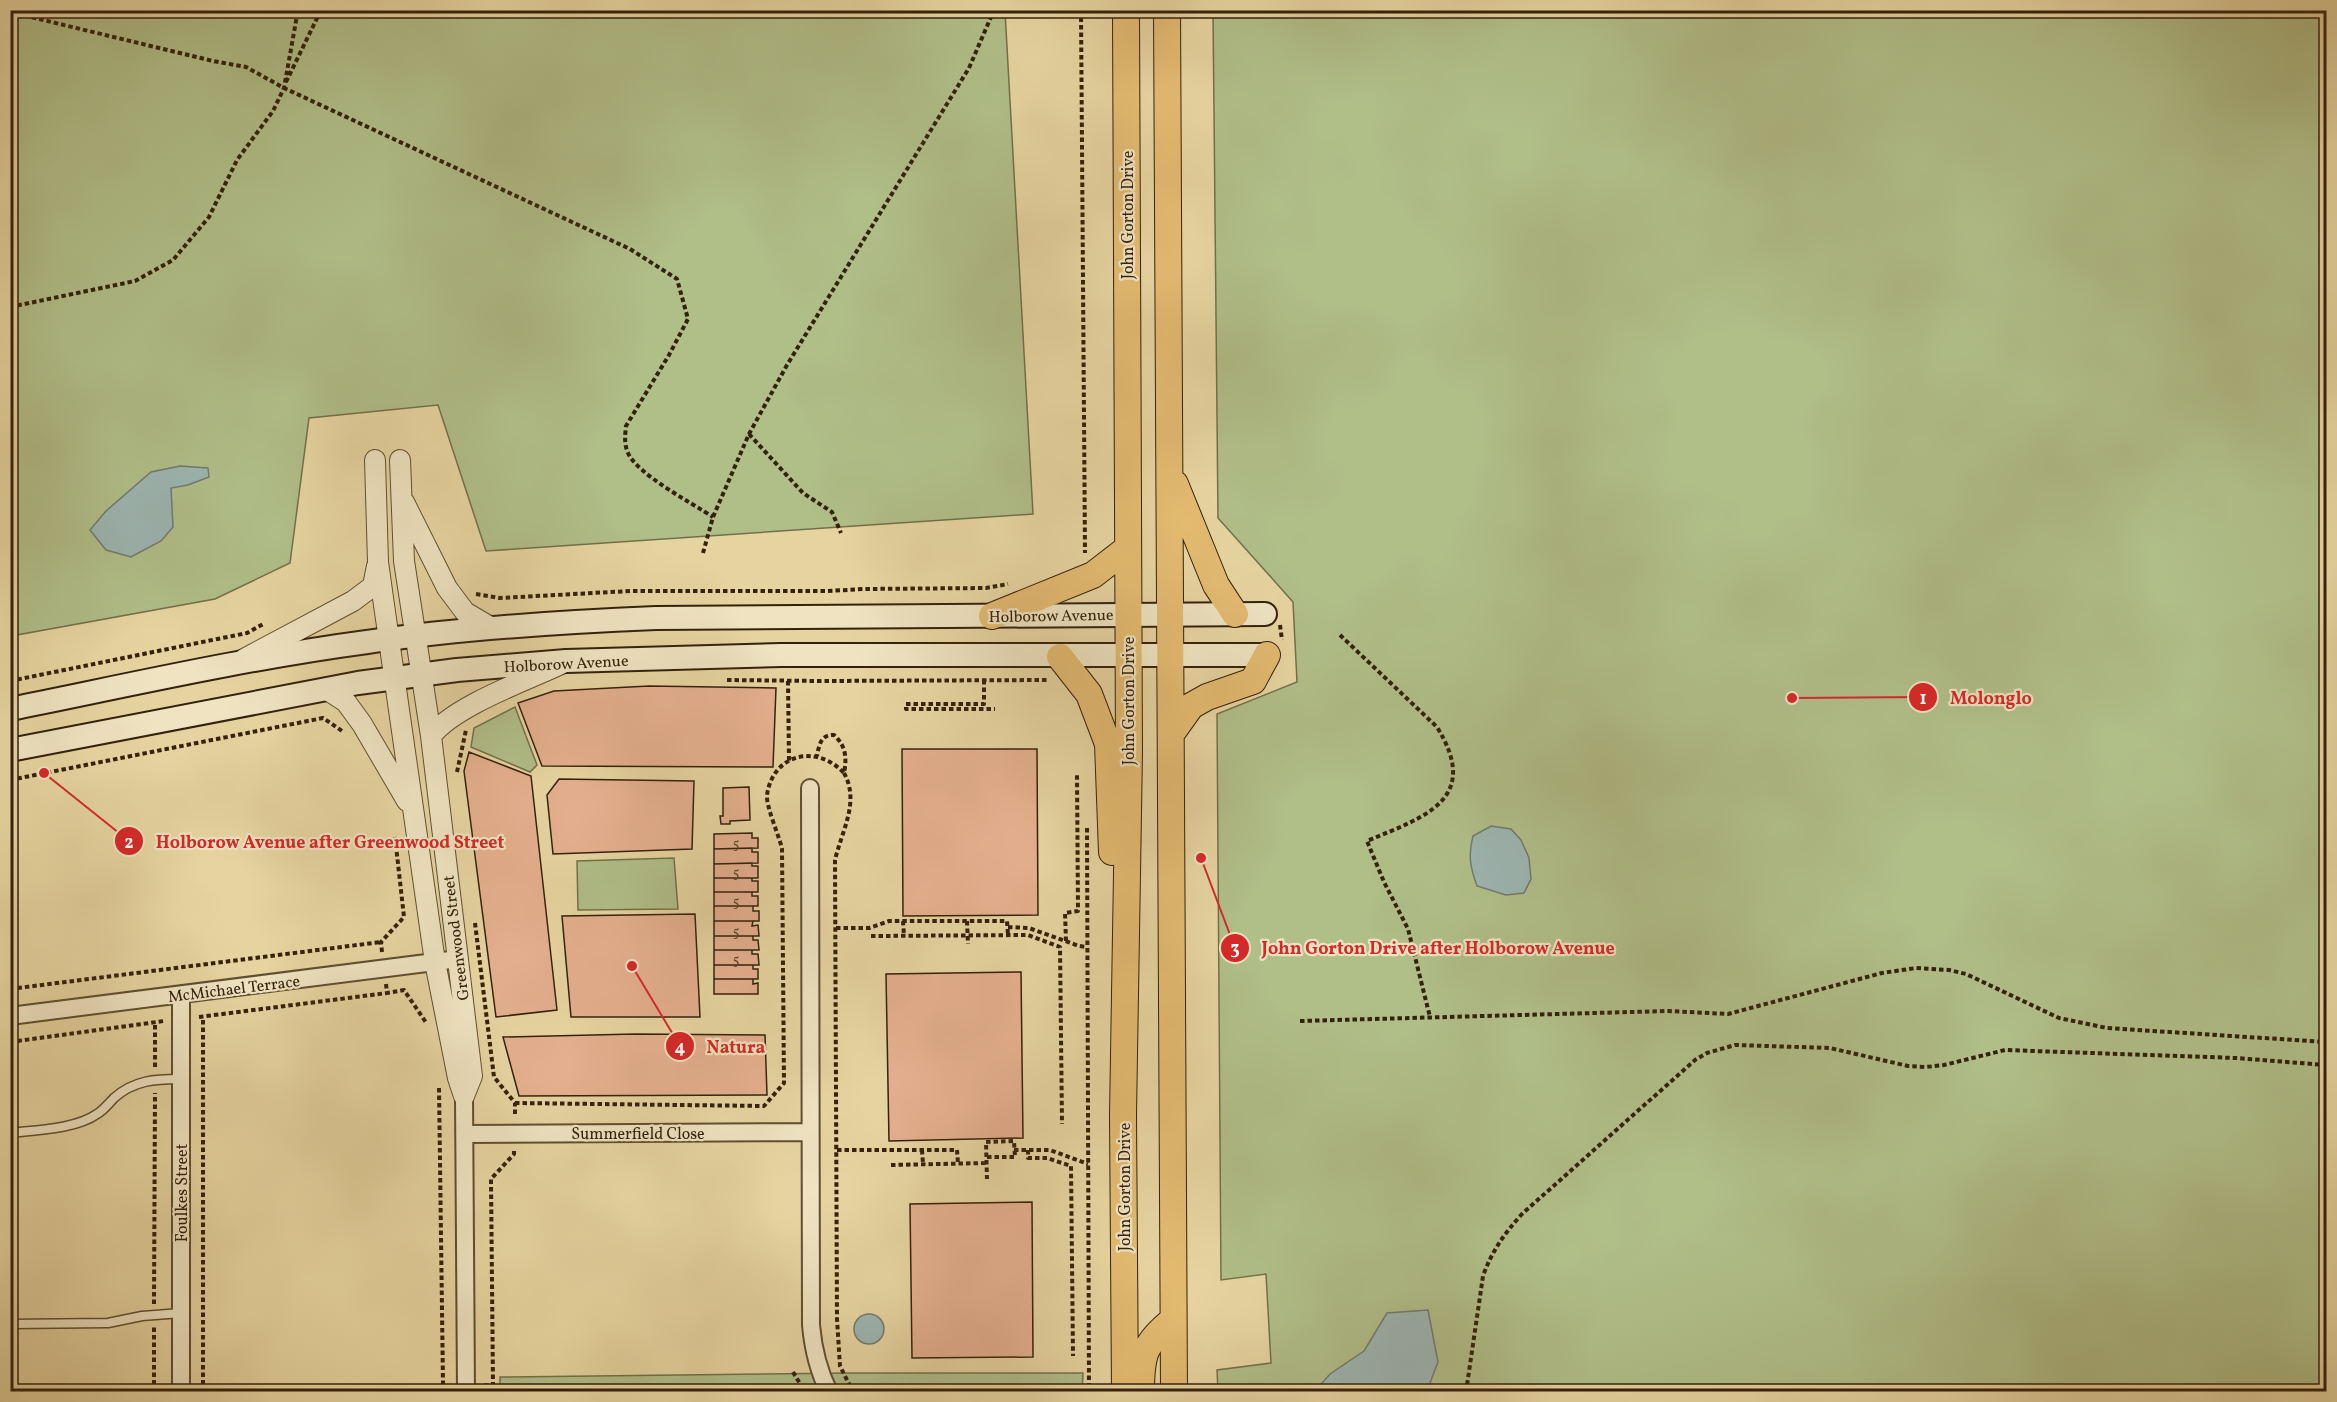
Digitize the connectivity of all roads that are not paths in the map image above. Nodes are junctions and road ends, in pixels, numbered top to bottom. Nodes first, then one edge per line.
1 (1126, 10) edge
2 (1167, 10) edge
3 (375, 460) dead end
4 (400, 460) dead end
5 (1169, 469) junction
6 (400, 494) junction
7 (1128, 548) junction
8 (378, 562) junction
9 (1170, 614) junction
10 (1234, 614) junction
11 (1265, 614) dead end
12 (1128, 615) junction
13 (992, 616) junction
14 (492, 628) junction
15 (415, 636) junction
16 (388, 639) junction
17 (1267, 655) joint
18 (1128, 656) junction
19 (1170, 656) junction
20 (566, 662) junction
21 (233, 664) junction
22 (1058, 669) junction
23 (422, 675) junction
24 (394, 678) junction
25 (326, 689) junction
26 (10, 709) edge
27 (1171, 734) junction
28 (431, 736) junction
29 (10, 750) edge
30 (810, 788) dead end
31 (413, 811) junction
32 (1127, 938) junction
33 (458, 959) junction
34 (435, 962) junction
35 (181, 995) junction
36 (10, 1017) edge
37 (180, 1079) junction
38 (464, 1096) junction
39 (810, 1132) junction
40 (10, 1133) edge
41 (465, 1134) junction
42 (181, 1313) junction
43 (1173, 1320) junction
44 (10, 1324) edge
45 (181, 1392) edge
46 (466, 1392) edge
47 (829, 1392) edge
48 (1125, 1392) edge
49 (1141, 1392) edge
50 (1174, 1392) edge

1 - 7 main road, John Gorton Drive
2 - 5 main road
3 - 8 street
4 - 6 street, Greenwood Street
5 - 9 main road
5 - 10 main road
6 - 14 street
6 - 15 street, Greenwood Street
7 - 12 main road, John Gorton Drive
7 - 13 main road
8 - 16 street, Greenwood Street
8 - 21 street
9 - 10 main road, Holborow Avenue
9 - 12 main road, Holborow Avenue
9 - 19 main road
10 - 11 main road, Holborow Avenue
12 - 13 main road, Holborow Avenue
12 - 18 main road, John Gorton Drive
13 - 14 main road, Holborow Avenue
14 - 15 main road, Holborow Avenue
15 - 16 main road, Holborow Avenue
15 - 23 street, Greenwood Street
16 - 21 main road, Holborow Avenue
16 - 24 street, Greenwood Street
17 - 19 main road, Holborow Avenue
17 - 27 main road
18 - 19 main road, Holborow Avenue
18 - 22 main road, Holborow Avenue
18 - 32 main road, John Gorton Drive
19 - 27 main road
20 - 22 main road, Holborow Avenue
20 - 23 main road, Holborow Avenue
20 - 28 street
21 - 26 main road, Holborow Avenue
22 - 32 main road
23 - 24 main road, Holborow Avenue
23 - 28 street, Greenwood Street
24 - 25 main road, Holborow Avenue
24 - 31 street, Greenwood Street
25 - 29 main road, Holborow Avenue
25 - 31 street
27 - 43 main road
28 - 33 street, Greenwood Street
30 - 39 street
31 - 34 street, Greenwood Street
32 - 48 main road, John Gorton Drive
33 - 34 street, McMichael Terrace
33 - 38 street, Greenwood Street
34 - 35 street, McMichael Terrace
34 - 38 street, Greenwood Street
35 - 36 street, McMichael Terrace
35 - 37 street, Foulkes Street
37 - 40 lane
37 - 42 street, Foulkes Street
38 - 41 street, Greenwood Street
39 - 41 street, Summerfield Close
39 - 47 street
41 - 46 street, Greenwood Street
42 - 44 lane
42 - 45 street, Foulkes Street
43 - 49 main road
43 - 50 main road

